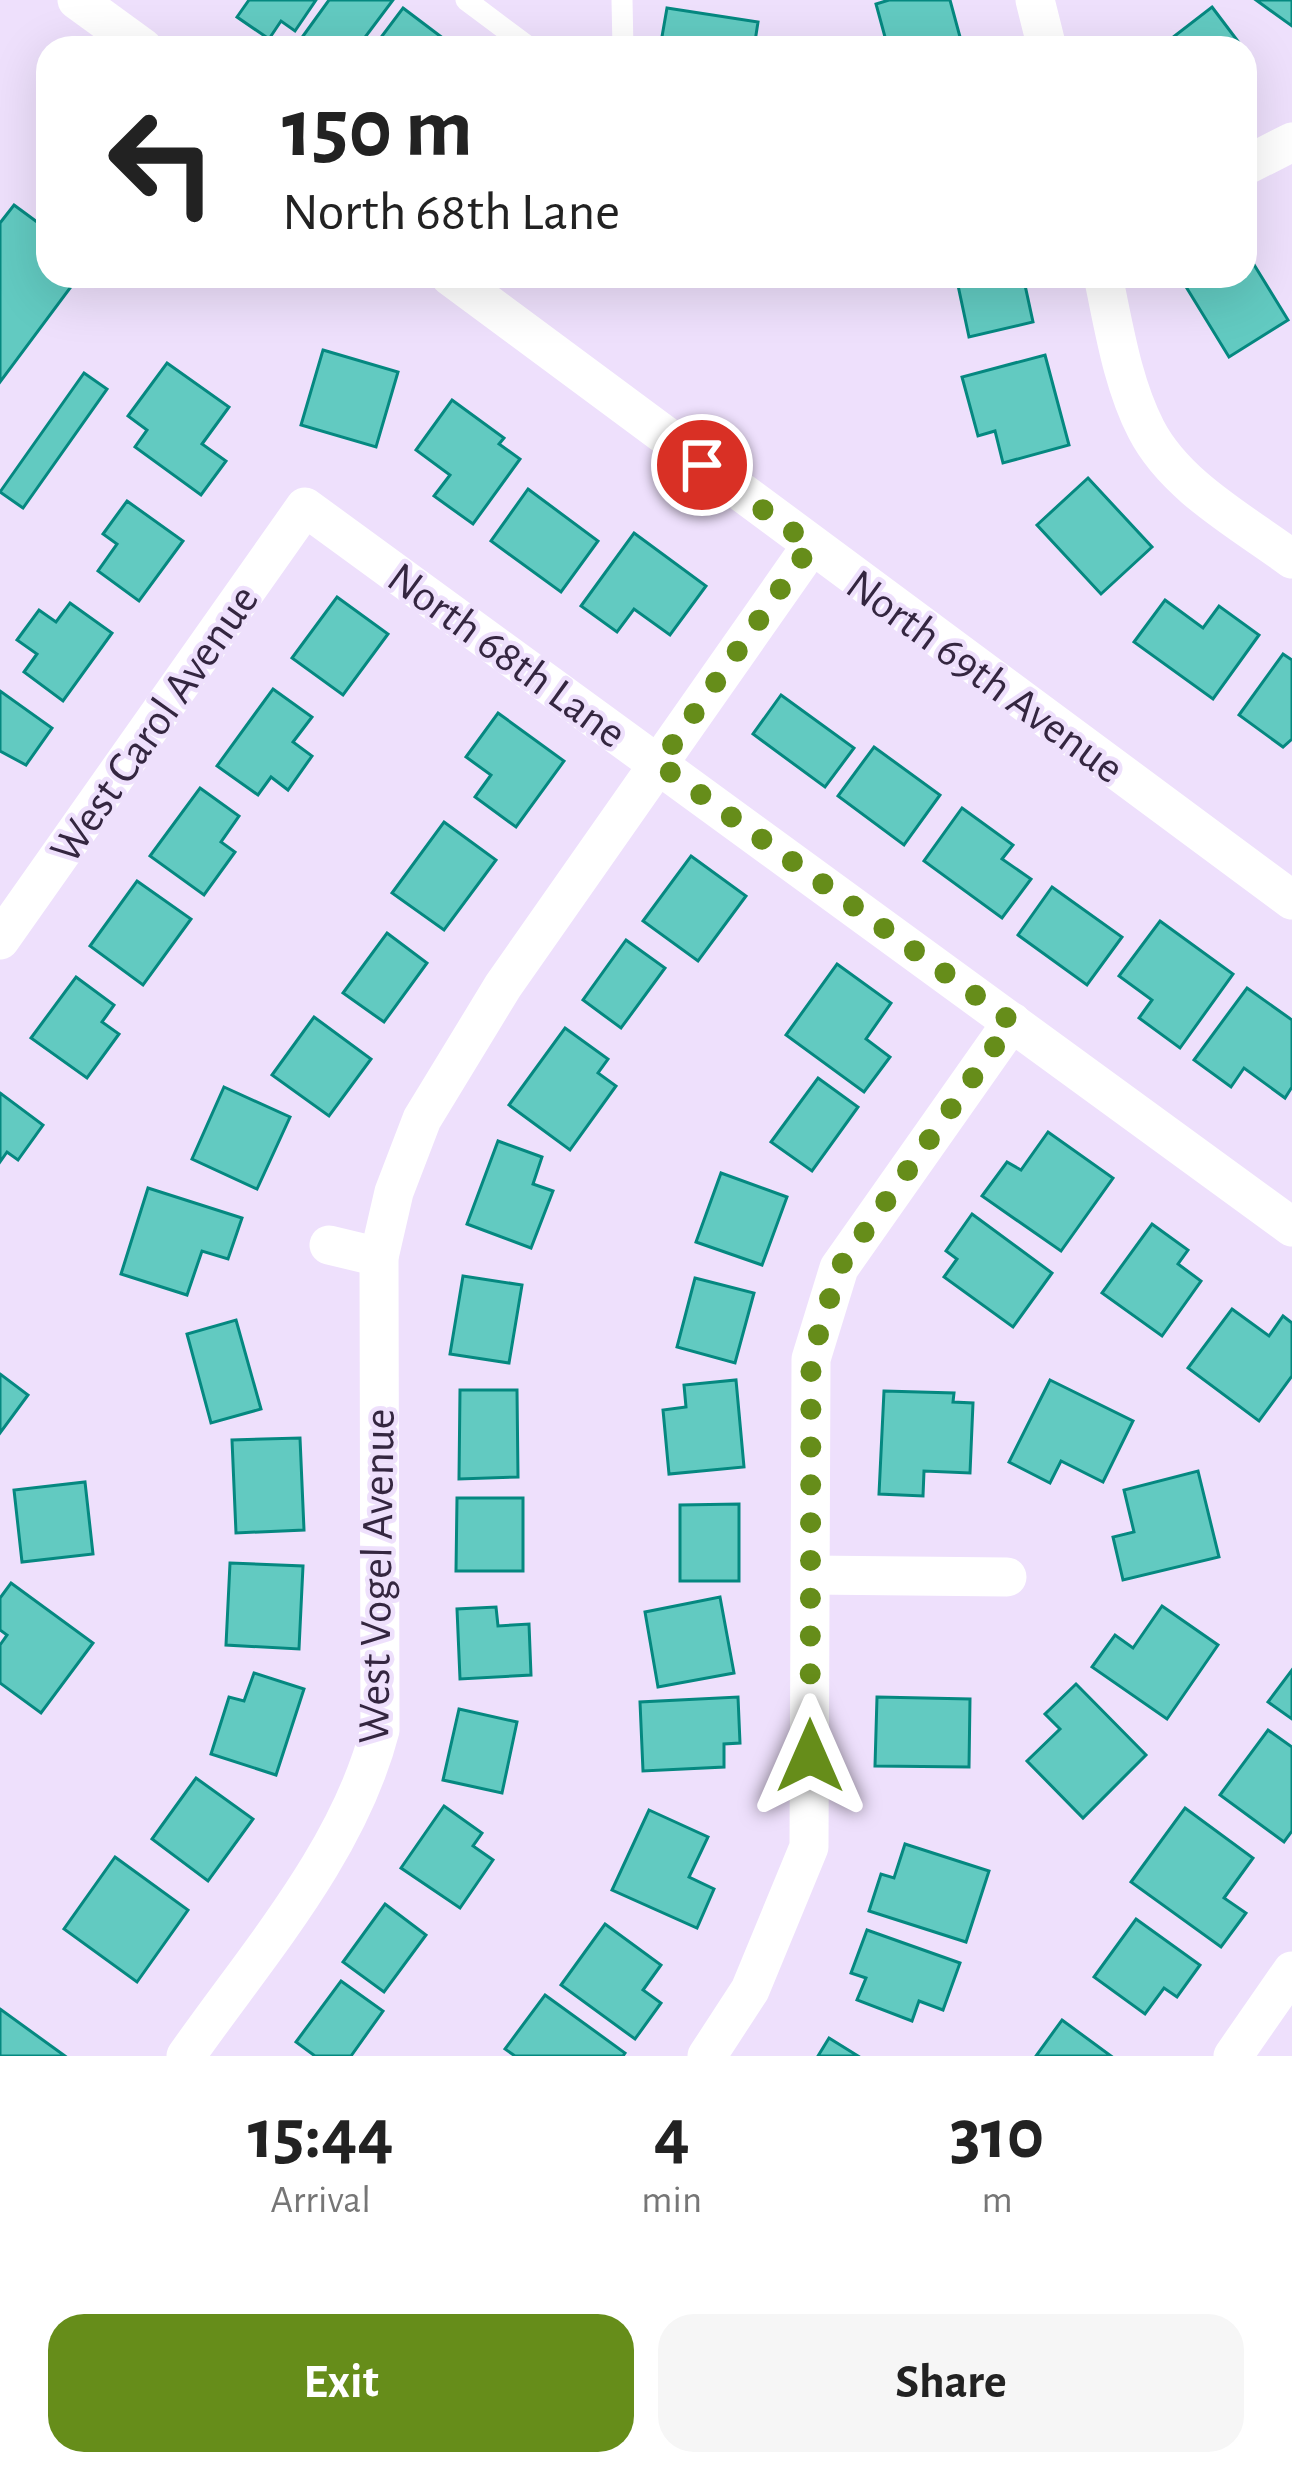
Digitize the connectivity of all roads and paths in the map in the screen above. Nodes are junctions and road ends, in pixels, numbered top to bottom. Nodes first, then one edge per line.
1 (77, 0) edge
2 (466, 0) edge
3 (622, 0) edge
4 (1035, 0) edge
5 (126, 36) edge
6 (514, 36) edge
7 (623, 36) edge
8 (1044, 36) edge
9 (1292, 142) edge
10 (1257, 160) edge
11 (466, 288) edge
12 (1106, 288) edge
13 (305, 507) joint
14 (811, 545) junction
15 (1292, 559) edge
16 (659, 764) junction
17 (1291, 897) edge
18 (0, 940) edge
19 (1012, 1022) junction
20 (1292, 1227) edge
21 (328, 1245) dead end
22 (379, 1257) junction
23 (812, 1574) junction
24 (1007, 1577) dead end
25 (1292, 1971) edge
26 (186, 2056) edge
27 (707, 2056) edge
28 (1233, 2056) edge

1 - 5 street
2 - 6 lane
3 - 7 lane
4 - 8 street
9 - 10 street
11 - 14 street, North 69th Avenue
12 - 15 street
13 - 16 street, North 68th Lane
13 - 18 street, West Carol Avenue
14 - 16 street, West Vogel Avenue
14 - 17 street, North 69th Avenue
16 - 19 street, North 68th Lane
16 - 22 street, West Vogel Avenue
19 - 20 street, North 68th Lane
19 - 23 street
21 - 22 street
22 - 26 street, West Vogel Avenue
23 - 24 street
23 - 27 street
25 - 28 street

